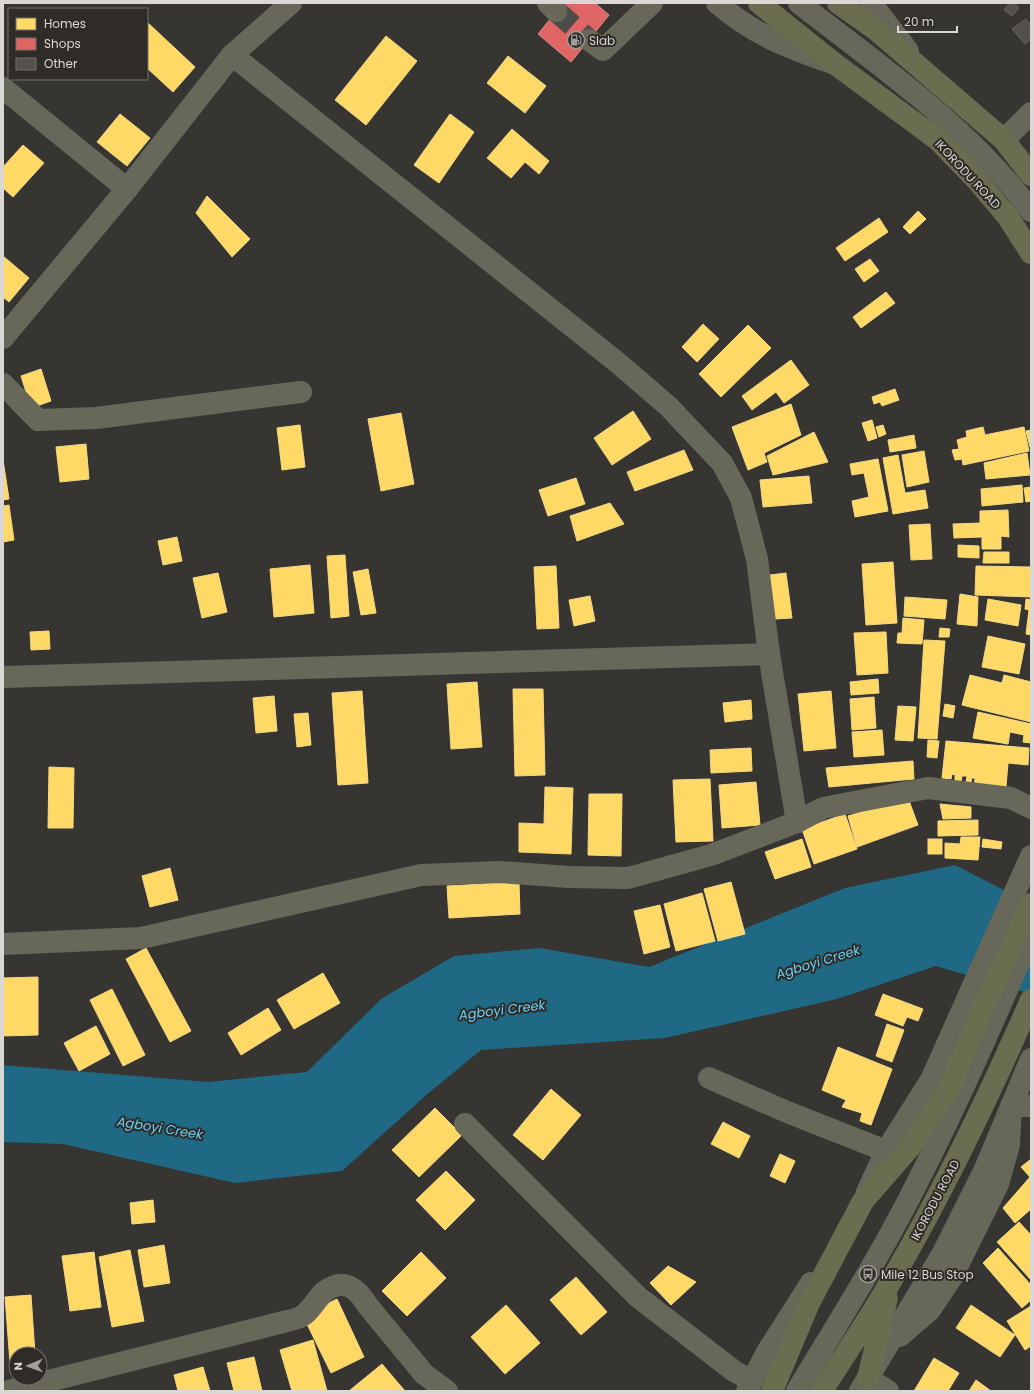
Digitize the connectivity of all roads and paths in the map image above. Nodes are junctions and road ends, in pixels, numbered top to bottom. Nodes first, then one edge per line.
1 (291, 3) edge
2 (652, 3) edge
3 (717, 3) edge
4 (746, 3) edge
5 (759, 3) edge
6 (799, 3) edge
7 (838, 3) edge
8 (844, 3) edge
9 (871, 3) edge
10 (874, 29) junction
11 (589, 40) tunnel mouth
12 (232, 55) junction
13 (835, 64) junction
14 (923, 70) junction
15 (3, 88) edge
16 (1031, 113) edge
17 (1004, 140) junction
18 (1031, 174) edge
19 (127, 189) junction
20 (1031, 211) edge
21 (1031, 253) edge
22 (3, 338) edge
23 (3, 384) edge
24 (301, 392) dead end
25 (769, 654) junction
26 (3, 677) edge
27 (1031, 808) edge
28 (797, 822) junction
29 (1029, 861) edge
30 (1031, 904) edge
31 (1031, 935) edge
32 (3, 944) edge
33 (1031, 972) edge
34 (1031, 1000) edge
35 (992, 1021) junction
36 (1031, 1059) edge
37 (709, 1078) dead end
38 (1021, 1106) edge
39 (465, 1124) dead end
40 (886, 1151) junction
41 (862, 1201) junction
42 (891, 1282) junction
43 (864, 1385) edge
44 (58, 1386) edge
45 (750, 1386) edge
46 (9, 1391) edge
47 (447, 1391) edge
48 (772, 1391) edge
49 (796, 1391) edge
50 (822, 1391) edge
51 (888, 1391) edge

1 - 12 street
2 - 11 street
3 - 13 street
4 - 13 highway, IKORODU ROAD
5 - 13 highway, IKORODU ROAD
6 - 20 street
7 - 10 highway
8 - 10 highway
9 - 14 street
10 - 14 highway
12 - 19 street
12 - 25 street
13 - 21 highway, IKORODU ROAD
14 - 17 highway
15 - 19 street
16 - 17 street
17 - 18 highway
19 - 22 street
23 - 24 street
25 - 26 street
25 - 28 street
27 - 28 street
28 - 32 street
29 - 35 street, IKORODU ROAD
30 - 35 highway, IKORODU ROAD
31 - 35 street
33 - 35 street
34 - 35 highway, IKORODU ROAD
35 - 40 street, IKORODU ROAD
35 - 41 highway, IKORODU ROAD
35 - 42 highway, IKORODU ROAD
35 - 49 street
36 - 38 street
37 - 40 street
38 - 43 street
39 - 45 street
40 - 41 street, IKORODU ROAD
41 - 45 street, IKORODU ROAD
41 - 48 highway, IKORODU ROAD
42 - 43 highway
42 - 50 highway, IKORODU ROAD
43 - 51 street
44 - 46 street
44 - 47 street

